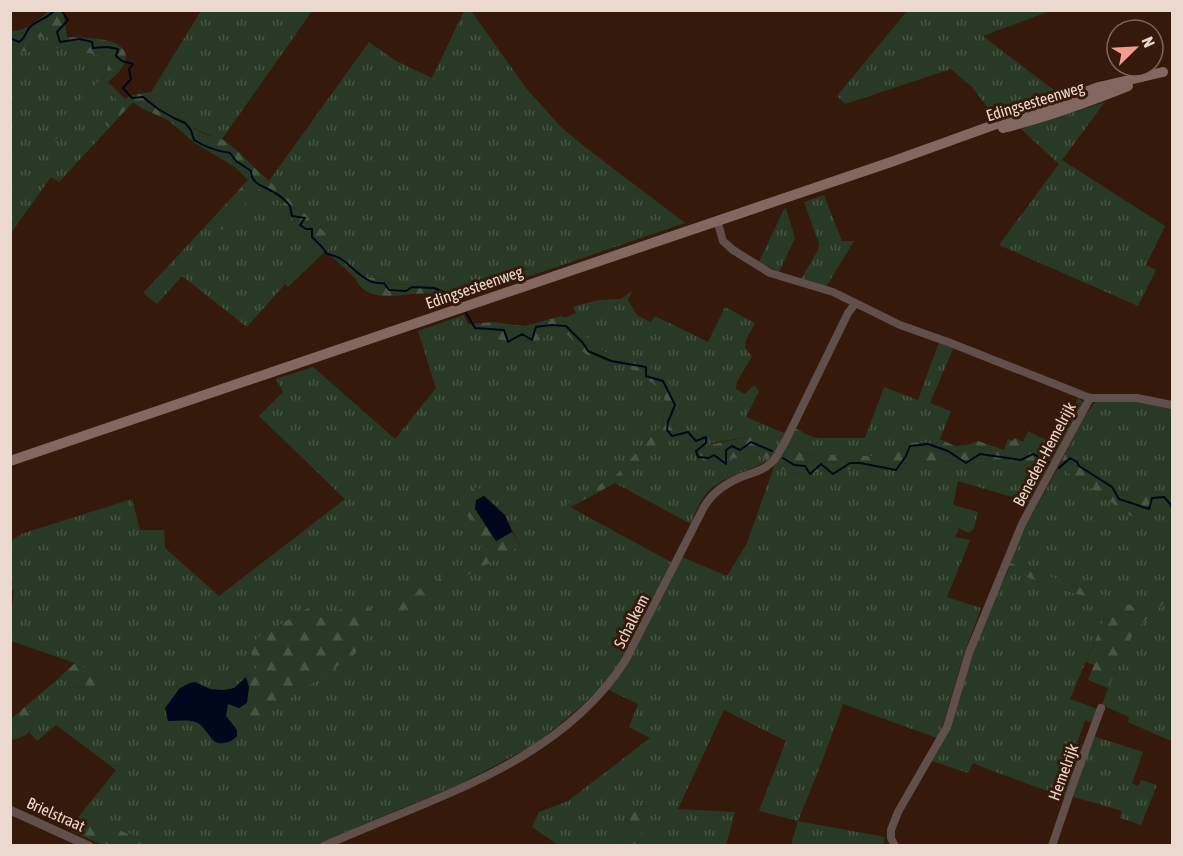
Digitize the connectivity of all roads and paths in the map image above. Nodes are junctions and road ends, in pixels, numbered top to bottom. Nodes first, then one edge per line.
1 (1168, 70) edge
2 (717, 220) junction
3 (855, 304) junction
4 (1090, 398) junction
5 (1173, 405) edge
6 (10, 461) edge
7 (1101, 708) dead end
8 (10, 810) edge
9 (89, 846) edge
10 (324, 846) edge
11 (895, 846) edge
12 (1052, 846) edge

1 - 2 main road, Edingsesteenweg
2 - 3 street, Beneden-Hemelrijk
2 - 6 main road, Edingsesteenweg
3 - 4 street, Beneden-Hemelrijk
3 - 10 street, Schalkem
4 - 5 street
4 - 11 street, Beneden-Hemelrijk
7 - 12 street, Hemelrijk
8 - 9 street, Brielstraat

